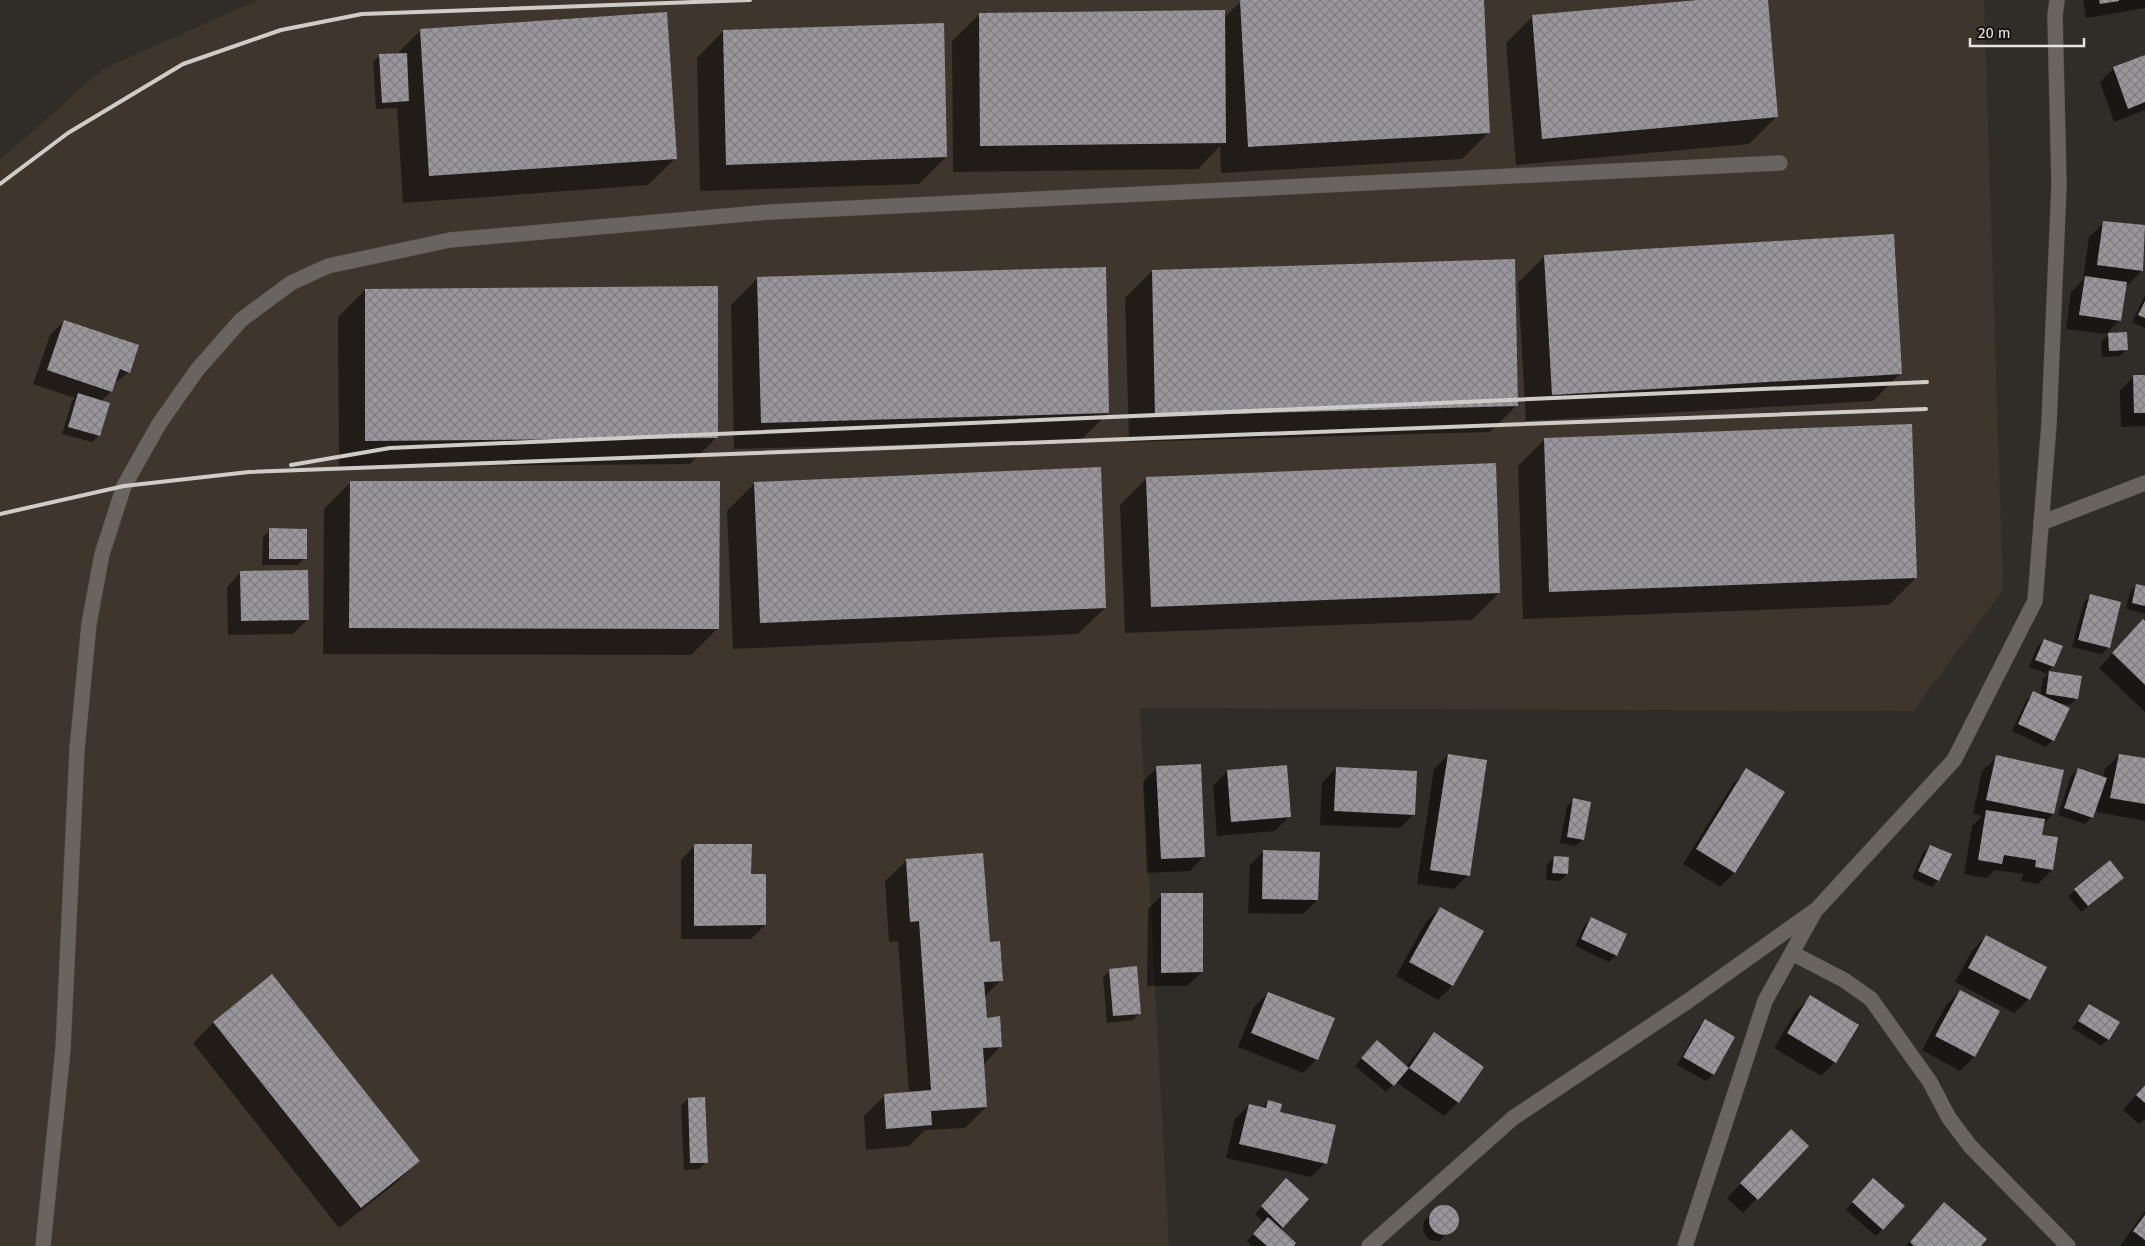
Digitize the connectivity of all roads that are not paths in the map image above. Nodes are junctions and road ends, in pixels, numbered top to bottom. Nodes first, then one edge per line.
1 (2057, 0) edge
2 (1780, 163) dead end
3 (2145, 483) edge
4 (2041, 524) junction
5 (1817, 909) junction
6 (1792, 953) junction
7 (43, 1246) edge
8 (1369, 1246) edge
9 (1685, 1246) edge
10 (2068, 1246) edge

1 - 4 street
2 - 7 street
3 - 4 street
4 - 5 street
5 - 6 street
5 - 8 street
6 - 9 street
6 - 10 street

